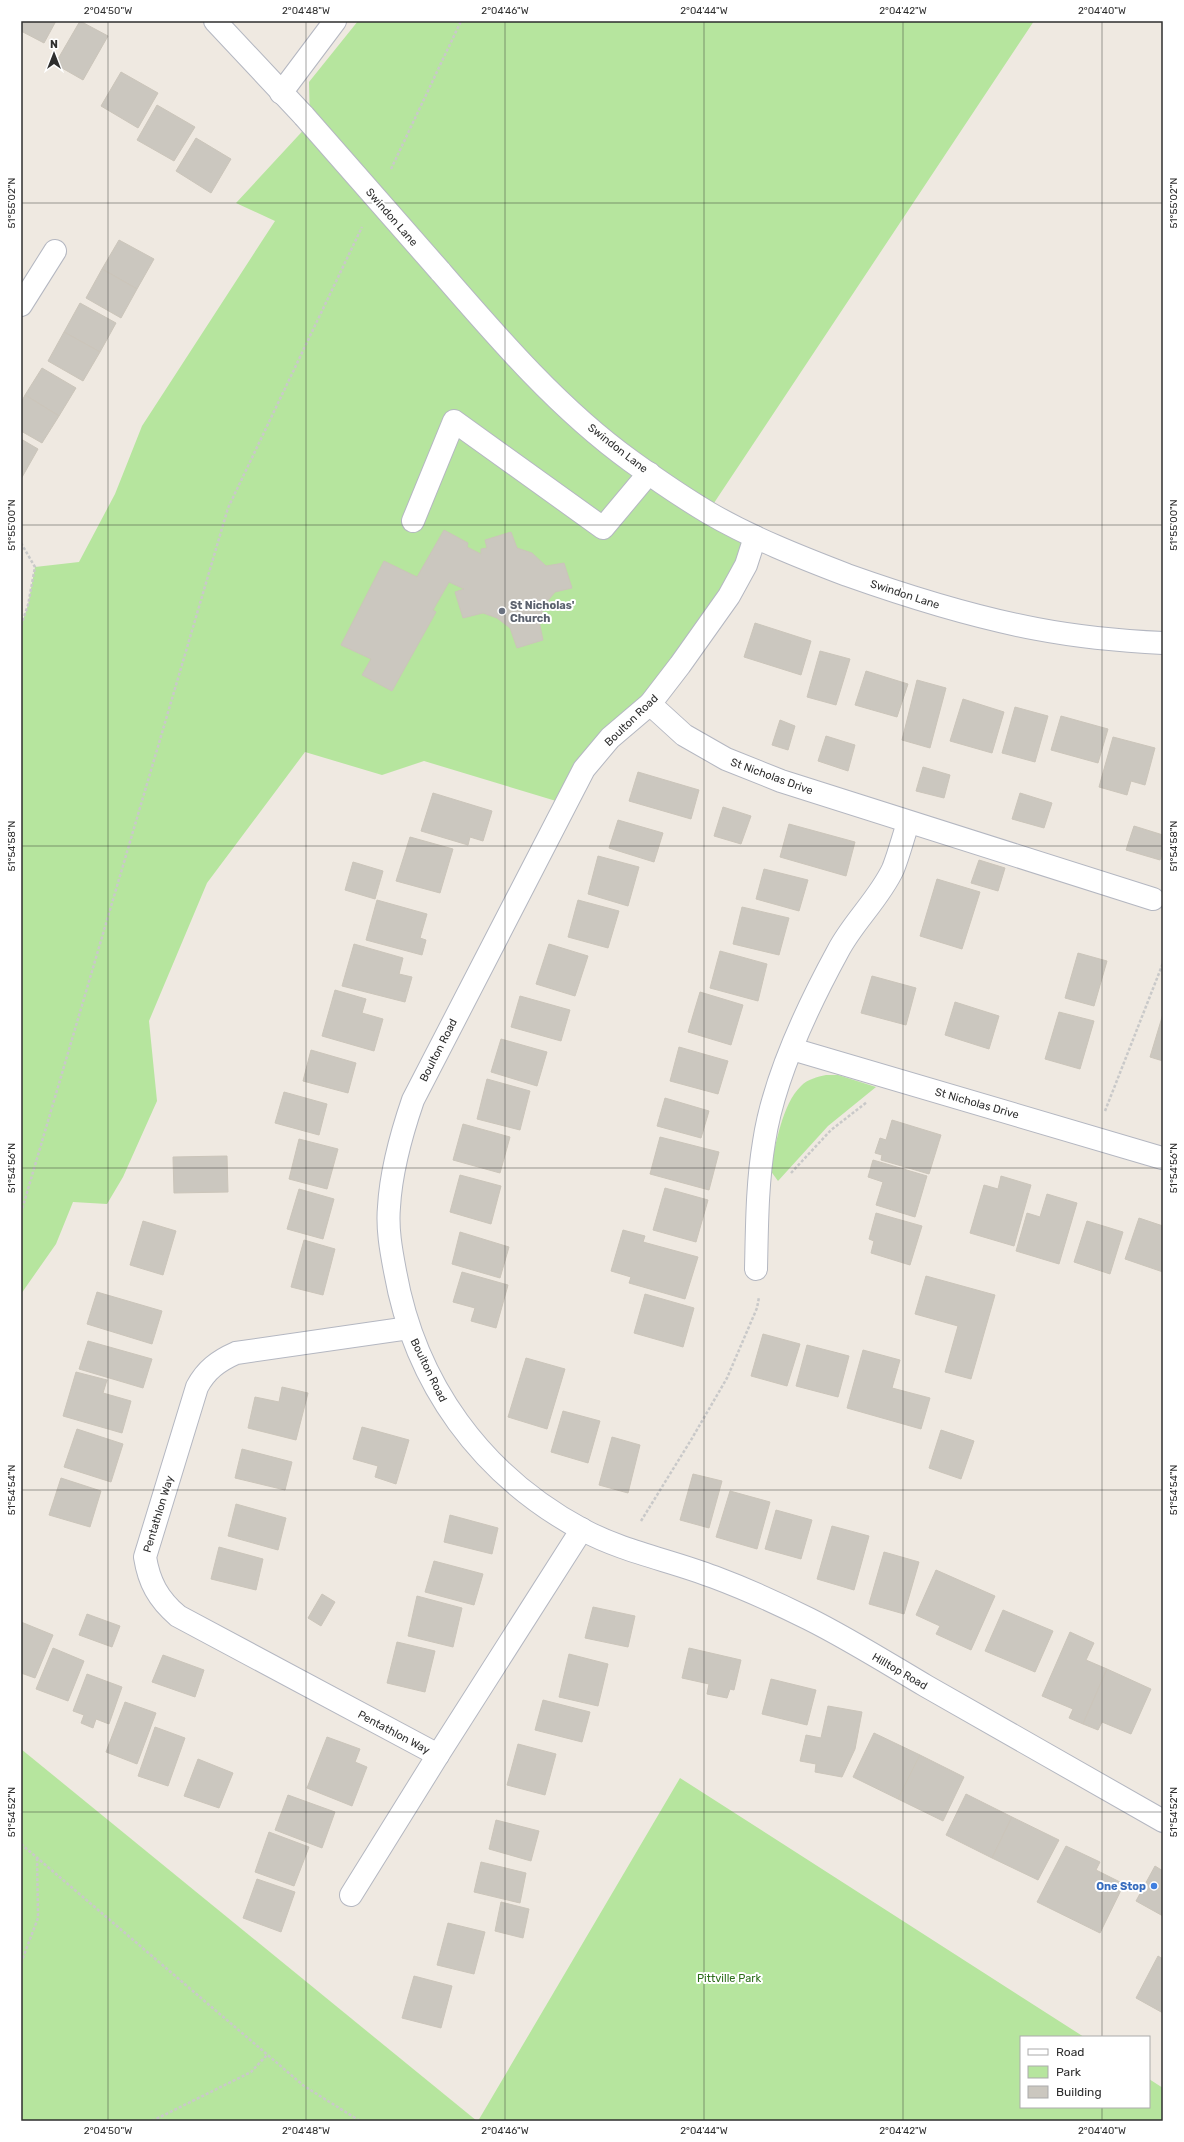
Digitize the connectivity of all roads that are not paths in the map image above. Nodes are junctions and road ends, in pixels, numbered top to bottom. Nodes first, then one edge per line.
1 (215, 21) edge
2 (335, 21) edge
3 (281, 93) junction
4 (55, 251) dead end
5 (21, 305) edge
6 (649, 473) junction
7 (413, 521) dead end
8 (755, 537) junction
9 (1163, 643) edge
10 (650, 704) junction
11 (908, 823) junction
12 (1153, 899) dead end
13 (792, 1049) junction
14 (1162, 1158) dead end
15 (756, 1269) road end
16 (409, 1328) junction
17 (582, 1529) junction
18 (623, 1549) joint
19 (438, 1755) junction
20 (1163, 1822) edge
21 (351, 1895) dead end

1 - 3 street, Swindon Lane
2 - 3 street
3 - 6 street, Swindon Lane, bridge
4 - 5 street
6 - 7 street
6 - 8 street, Swindon Lane
8 - 9 street, Swindon Lane
8 - 10 street, Boulton Road
10 - 11 street, St Nicholas Drive
10 - 16 street, Boulton Road
11 - 12 street, St Nicholas Drive
11 - 13 street
13 - 14 street, St Nicholas Drive
13 - 15 street
16 - 17 street, Boulton Road
16 - 19 street, Pentathlon Way
17 - 18 street, Boulton Road
17 - 19 street, Pentathlon Way
18 - 20 street, Hilltop Road
19 - 21 street, Pentathlon Way

